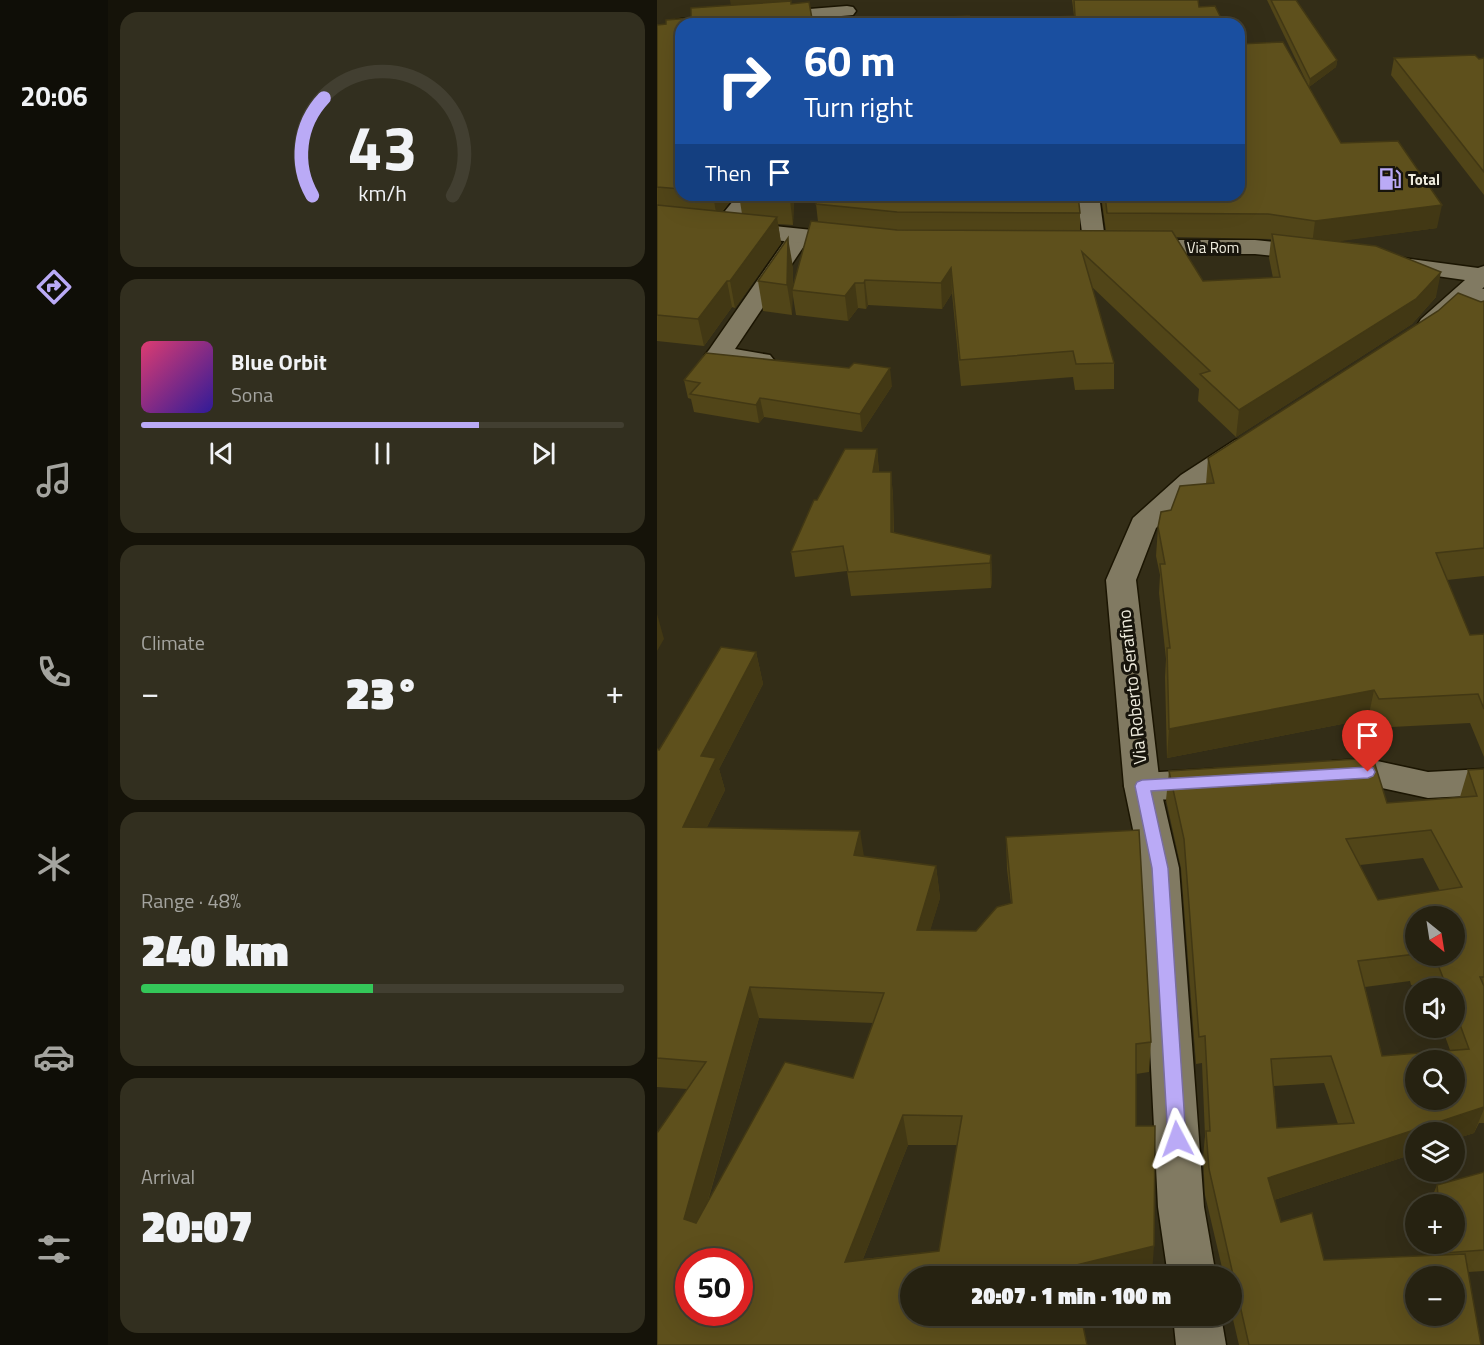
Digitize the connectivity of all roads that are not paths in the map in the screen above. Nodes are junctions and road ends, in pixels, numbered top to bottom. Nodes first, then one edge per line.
1 (847, 12) edge
2 (762, 18) edge
3 (745, 201) edge
4 (1089, 201) edge
5 (657, 221) edge
6 (723, 227) junction
7 (798, 237) junction
8 (877, 243) edge
9 (1072, 247) edge
10 (1095, 247) junction
11 (1339, 256) edge
12 (1363, 259) edge
13 (1479, 284) edge
14 (1402, 344) edge
15 (787, 363) edge
16 (1272, 429) edge
17 (1297, 776) edge
18 (1249, 779) edge
19 (1484, 782) edge
20 (1142, 786) junction
21 (1190, 1266) edge
22 (1198, 1326) edge
23 (1201, 1345) edge

1 - 2 main road
3 - 6 main road
4 - 10 main road
5 - 6 main road
6 - 7 main road
7 - 8 main road
7 - 15 main road
9 - 10 main road, Via Rom
10 - 11 main road, Via Rom
12 - 13 main road
13 - 14 main road
16 - 20 main road, Via Roberto Serafino
17 - 19 main road
18 - 20 main road
20 - 21 main road, Via Roberto Serafino
22 - 23 main road

